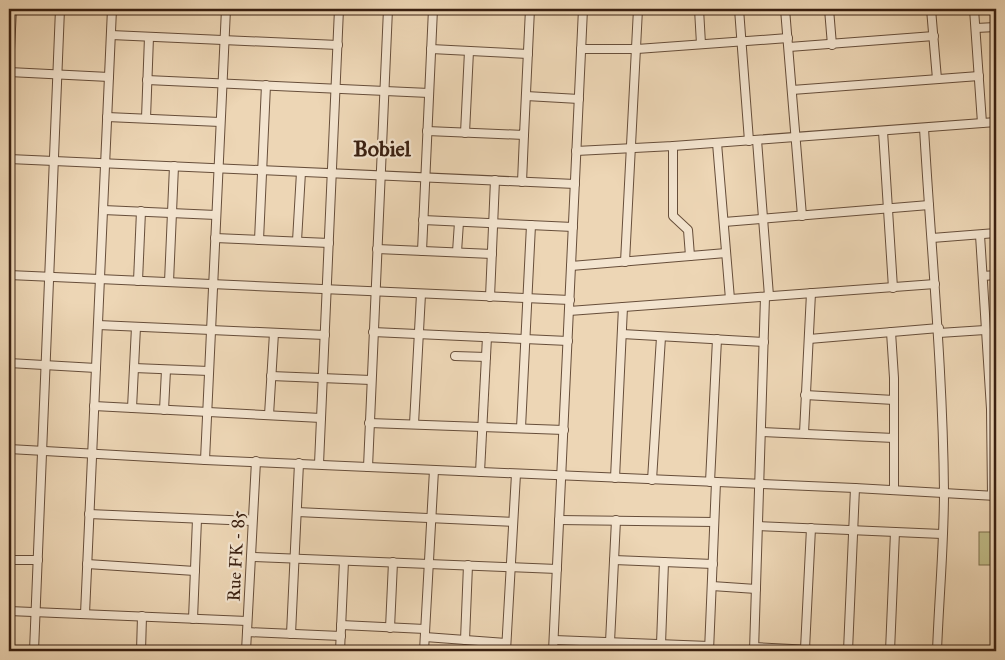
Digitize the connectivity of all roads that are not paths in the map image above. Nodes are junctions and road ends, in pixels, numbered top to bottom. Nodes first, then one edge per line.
1 (12, 9) edge
2 (60, 9) edge
3 (112, 9) edge
4 (226, 9) edge
5 (339, 9) edge
6 (388, 9) edge
7 (433, 9) edge
8 (530, 9) edge
9 (574, 9) edge
10 (583, 9) edge
11 (638, 9) edge
12 (699, 9) edge
13 (739, 9) edge
14 (785, 9) edge
15 (829, 9) edge
16 (932, 9) edge
17 (974, 9) edge
18 (996, 27) edge
19 (976, 28) junction
20 (10, 30) edge
21 (111, 35) junction
22 (934, 36) junction
23 (149, 37) junction
24 (788, 38) junction
25 (224, 40) junction
26 (742, 42) junction
27 (701, 44) junction
28 (832, 44) junction
29 (338, 45) junction
30 (789, 47) junction
31 (431, 49) junction
32 (581, 49) junction
33 (637, 49) junction
34 (469, 51) junction
35 (528, 54) junction
36 (9, 71) edge
37 (58, 74) junction
38 (979, 76) junction
39 (109, 77) junction
40 (937, 79) junction
41 (148, 80) junction
42 (222, 84) junction
43 (266, 85) junction
44 (336, 88) junction
45 (792, 90) junction
46 (384, 91) junction
47 (429, 93) junction
48 (526, 96) junction
49 (579, 99) junction
50 (107, 117) junction
51 (146, 118) junction
52 (220, 122) junction
53 (996, 122) edge
54 (982, 123) junction
55 (924, 128) junction
56 (427, 131) junction
57 (883, 131) junction
58 (466, 133) junction
59 (524, 135) junction
60 (796, 137) junction
61 (753, 140) junction
62 (717, 143) junction
63 (673, 146) junction
64 (631, 149) junction
65 (576, 150) junction
66 (9, 159) edge
67 (54, 161) junction
68 (105, 163) junction
69 (174, 166) junction
70 (218, 168) junction
71 (262, 170) junction
72 (301, 172) junction
73 (332, 173) junction
74 (380, 175) junction
75 (425, 177) junction
76 (495, 180) junction
77 (522, 182) junction
78 (575, 184) junction
79 (929, 205) junction
80 (888, 208) junction
81 (103, 210) junction
82 (142, 211) junction
83 (172, 213) junction
84 (216, 215) junction
85 (802, 216) junction
86 (764, 219) junction
87 (423, 220) junction
88 (458, 222) junction
89 (724, 222) junction
90 (493, 224) junction
91 (531, 225) junction
92 (573, 227) junction
93 (996, 233) edge
94 (980, 235) junction
95 (215, 238) junction
96 (932, 238) junction
97 (259, 240) junction
98 (298, 242) junction
99 (329, 243) junction
100 (377, 249) junction
101 (422, 251) junction
102 (457, 252) junction
103 (726, 253) junction
104 (492, 254) junction
105 (690, 256) junction
106 (625, 262) junction
107 (571, 266) junction
108 (9, 275) edge
109 (996, 275) edge
110 (983, 276) junction
111 (49, 277) junction
112 (100, 279) junction
113 (138, 281) junction
114 (169, 282) junction
115 (213, 284) junction
116 (935, 284) junction
117 (893, 288) junction
118 (327, 290) junction
119 (375, 292) junction
120 (811, 293) junction
121 (420, 294) junction
122 (767, 296) junction
123 (490, 297) junction
124 (528, 298) junction
125 (730, 299) junction
126 (570, 300) junction
127 (623, 307) junction
128 (569, 312) junction
129 (98, 325) junction
130 (136, 327) junction
131 (985, 330) junction
132 (211, 331) junction
133 (939, 331) junction
134 (373, 332) junction
135 (891, 332) junction
136 (274, 333) junction
137 (419, 333) junction
138 (622, 334) junction
139 (325, 335) junction
140 (487, 336) junction
141 (661, 337) junction
142 (526, 338) junction
143 (809, 338) junction
144 (717, 339) junction
145 (568, 341) junction
146 (764, 342) junction
147 (996, 354) edge
148 (987, 355) junction
149 (455, 356) dead end
150 (486, 357) junction
151 (9, 363) edge
152 (46, 364) junction
153 (96, 368) junction
154 (134, 368) junction
155 (166, 370) junction
156 (209, 371) junction
157 (271, 376) junction
158 (323, 378) junction
159 (371, 380) junction
160 (805, 396) junction
161 (894, 400) junction
162 (94, 406) junction
163 (132, 408) junction
164 (994, 409) edge
165 (164, 410) junction
166 (207, 412) junction
167 (269, 415) junction
168 (321, 418) junction
169 (369, 423) junction
170 (414, 424) junction
171 (482, 427) junction
172 (521, 428) junction
173 (564, 430) junction
174 (761, 432) junction
175 (804, 434) junction
176 (894, 438) junction
177 (9, 449) edge
178 (42, 450) junction
179 (92, 453) junction
180 (205, 460) junction
181 (256, 461) junction
182 (299, 463) junction
183 (319, 464) junction
184 (368, 467) junction
185 (434, 470) junction
186 (480, 472) junction
187 (516, 474) junction
188 (561, 477) junction
189 (615, 478) junction
190 (652, 480) junction
191 (713, 482) junction
192 (759, 484) junction
193 (855, 488) junction
194 (894, 490) junction
195 (944, 493) junction
196 (994, 496) edge
197 (297, 512) junction
198 (89, 514) junction
199 (432, 518) junction
200 (197, 519) junction
201 (559, 520) junction
202 (616, 520) junction
203 (252, 521) junction
204 (513, 522) junction
205 (714, 522) junction
206 (758, 526) junction
207 (811, 528) junction
208 (854, 530) junction
209 (896, 532) junction
210 (942, 534) junction
211 (251, 557) junction
212 (294, 559) junction
213 (9, 560) edge
214 (38, 560) junction
215 (614, 560) junction
216 (344, 561) junction
217 (393, 562) junction
218 (664, 562) junction
219 (87, 564) junction
220 (429, 564) junction
221 (712, 564) junction
222 (468, 566) junction
223 (511, 567) junction
224 (557, 569) junction
225 (195, 571) junction
226 (712, 586) junction
227 (756, 589) junction
228 (9, 611) edge
229 (36, 612) junction
230 (85, 614) junction
231 (142, 616) junction
232 (193, 619) junction
233 (247, 621) junction
234 (341, 625) junction
235 (390, 628) junction
236 (247, 632) junction
237 (425, 633) junction
238 (291, 634) junction
239 (341, 636) junction
240 (465, 640) junction
241 (554, 640) junction
242 (610, 642) junction
243 (661, 644) junction
244 (506, 647) edge
245 (709, 649) edge
246 (754, 649) edge
247 (805, 649) junction
248 (34, 651) edge
249 (140, 651) edge
250 (246, 651) edge
251 (340, 651) edge
252 (424, 651) edge
253 (553, 651) edge
254 (832, 651) edge
255 (848, 651) edge
256 (890, 651) edge
257 (937, 651) edge

1 - 20 street
2 - 37 street
3 - 21 street
4 - 25 street
5 - 29 street
6 - 46 street
7 - 31 street
8 - 35 street
9 - 10 street
10 - 32 street
11 - 33 street
12 - 27 street
13 - 26 street
14 - 24 street
15 - 28 street
16 - 22 street
17 - 19 street
18 - 19 street
19 - 38 street
20 - 36 street
21 - 23 street
21 - 39 street
22 - 28 street
22 - 40 street
23 - 25 street
23 - 41 street
24 - 26 street
24 - 30 street
25 - 29 street
25 - 42 street
26 - 27 street
26 - 61 street
27 - 33 street
28 - 30 street
29 - 44 street
30 - 45 street
31 - 34 street
31 - 47 street
32 - 33 street
32 - 49 street
33 - 64 street
34 - 35 street
34 - 58 street
35 - 48 street
36 - 37 street
37 - 39 street
37 - 67 street
38 - 40 street
38 - 54 street
39 - 50 street
40 - 45 street
41 - 42 street
41 - 51 street
42 - 43 street
42 - 52 street
43 - 44 street
43 - 71 street
44 - 46 street
44 - 73 street
45 - 60 street
46 - 47 street
46 - 74 street
47 - 56 street
48 - 49 street
48 - 59 street
49 - 65 street
50 - 51 street
50 - 68 street
51 - 52 street
52 - 70 street
53 - 54 street
54 - 55 street
55 - 57 street
55 - 79 street
56 - 58 street
56 - 75 street
57 - 60 street
57 - 80 street
58 - 59 street
59 - 77 street
60 - 61 street
60 - 85 street
61 - 62 street
61 - 86 street
62 - 63 street
62 - 89 street
63 - 64 street
63 - 105 street
64 - 65 street
64 - 106 street
65 - 78 street
66 - 67 street
67 - 68 street
67 - 111 street
68 - 69 street
68 - 81 street
69 - 70 street
69 - 83 street
70 - 71 street
70 - 84 street
71 - 72 street
71 - 97 street
72 - 73 street
72 - 98 street
73 - 74 street
73 - 99 street
74 - 75 street
74 - 100 street
75 - 76 street
75 - 87 street
76 - 77 street
76 - 90 street
77 - 78 street
78 - 92 street
79 - 80 street
79 - 96 street
80 - 85 street
80 - 117 street
81 - 82 street
81 - 112 street
82 - 83 street
82 - 113 street
83 - 84 street
83 - 114 street
84 - 95 street
85 - 86 street
86 - 89 street
86 - 122 street
87 - 88 street
87 - 101 street
88 - 90 street
88 - 102 street
89 - 103 street
90 - 91 street
90 - 104 street
91 - 92 street
91 - 124 street
92 - 107 street
93 - 94 street
94 - 96 street
94 - 110 street
95 - 97 street
95 - 115 street
96 - 116 street
97 - 98 street
98 - 99 street
99 - 118 street
100 - 101 street
100 - 119 street
101 - 102 street
102 - 104 street
103 - 105 street
103 - 125 street
104 - 123 street
105 - 106 street
106 - 107 street
107 - 126 street
108 - 111 street
109 - 110 street
110 - 131 street
111 - 112 street
111 - 152 street
112 - 113 street
112 - 129 street
113 - 114 street
114 - 115 street
115 - 118 street
115 - 132 street
116 - 117 street
116 - 133 street
117 - 120 street
118 - 119 street
118 - 139 street
119 - 121 street
119 - 134 street
120 - 122 street
120 - 143 street
121 - 123 street
121 - 137 street
122 - 125 street
122 - 146 street
123 - 124 street
124 - 126 street
124 - 142 street
125 - 127 street
126 - 128 street
127 - 128 street
127 - 138 street
128 - 145 street
129 - 130 street
129 - 153 street
130 - 132 street
130 - 154 street
131 - 133 street
131 - 148 street
132 - 136 street
132 - 156 street
133 - 135 street
133 - 195 street
134 - 137 street
134 - 159 street
135 - 143 street
135 - 161 street
136 - 139 street
136 - 157 street
137 - 140 street
137 - 170 street
138 - 141 street
138 - 189 street
139 - 158 street
140 - 142 street
140 - 150 street
141 - 144 street
141 - 190 street
142 - 145 street
142 - 172 street
143 - 160 street
144 - 146 street
144 - 191 street
145 - 173 street
146 - 174 street
147 - 148 street
148 - 164 street
149 - 150 street
150 - 171 street
151 - 152 street
152 - 153 street
152 - 178 street
153 - 162 street
154 - 155 street
154 - 163 street
155 - 156 street
155 - 165 street
156 - 166 street
157 - 158 street
157 - 167 street
158 - 159 street
158 - 168 street
159 - 169 street
160 - 161 street
160 - 175 street
161 - 176 street
162 - 163 street
162 - 179 street
163 - 165 street
164 - 196 street
165 - 166 street
166 - 167 street
166 - 180 street
167 - 168 street
168 - 183 street
169 - 170 street
169 - 184 street
170 - 171 street
171 - 172 street
171 - 186 street
172 - 173 street
173 - 188 street
174 - 175 street
174 - 192 street
175 - 176 street
176 - 194 street
177 - 178 street
178 - 179 street
178 - 214 street
179 - 180 street
179 - 198 street
180 - 181 street
181 - 182 street
181 - 203 street, Rue FK - 85
182 - 183 street
182 - 197 street
183 - 184 street
184 - 185 street
185 - 186 street
185 - 199 street
186 - 187 street
187 - 188 street
187 - 204 street
188 - 189 street
188 - 201 street
189 - 190 street
190 - 191 street
191 - 192 street
191 - 205 street
192 - 193 street
192 - 206 street
193 - 194 street
193 - 208 street
194 - 195 street
195 - 196 street
195 - 210 street
197 - 199 street
197 - 212 street
198 - 200 street
198 - 219 street
199 - 204 street
199 - 220 street
200 - 203 street
200 - 225 street
201 - 202 street
201 - 224 street
202 - 205 street
202 - 215 street
203 - 211 street, Rue FK - 85
204 - 223 street
205 - 221 street
206 - 207 street
206 - 227 street
207 - 208 street
207 - 247 street
208 - 209 street
208 - 255 street
209 - 210 street
209 - 256 street
210 - 257 street
211 - 212 street
211 - 233 street, Rue FK - 85
212 - 216 street
212 - 238 street
213 - 214 street
214 - 229 street
215 - 218 street
215 - 242 street
216 - 217 street
216 - 234 street
217 - 220 street
217 - 235 street
218 - 221 street
218 - 243 street
219 - 225 street
219 - 230 street
220 - 222 street
220 - 237 street
221 - 226 street
222 - 223 street
222 - 240 street
223 - 224 street
223 - 244 street
224 - 241 street
225 - 232 street
226 - 227 street
226 - 245 street
227 - 246 street
228 - 229 street
229 - 230 street
229 - 248 street
230 - 231 street
231 - 232 street
231 - 249 street
232 - 233 street
233 - 236 street, Rue FK - 85
234 - 235 street
234 - 239 street
235 - 237 street
236 - 238 street
236 - 250 street, Rue FK - 85
237 - 240 street
237 - 252 street
238 - 239 street
239 - 251 street
240 - 244 street
241 - 242 street
241 - 253 street
242 - 243 street
243 - 245 street
246 - 247 street
247 - 254 street

